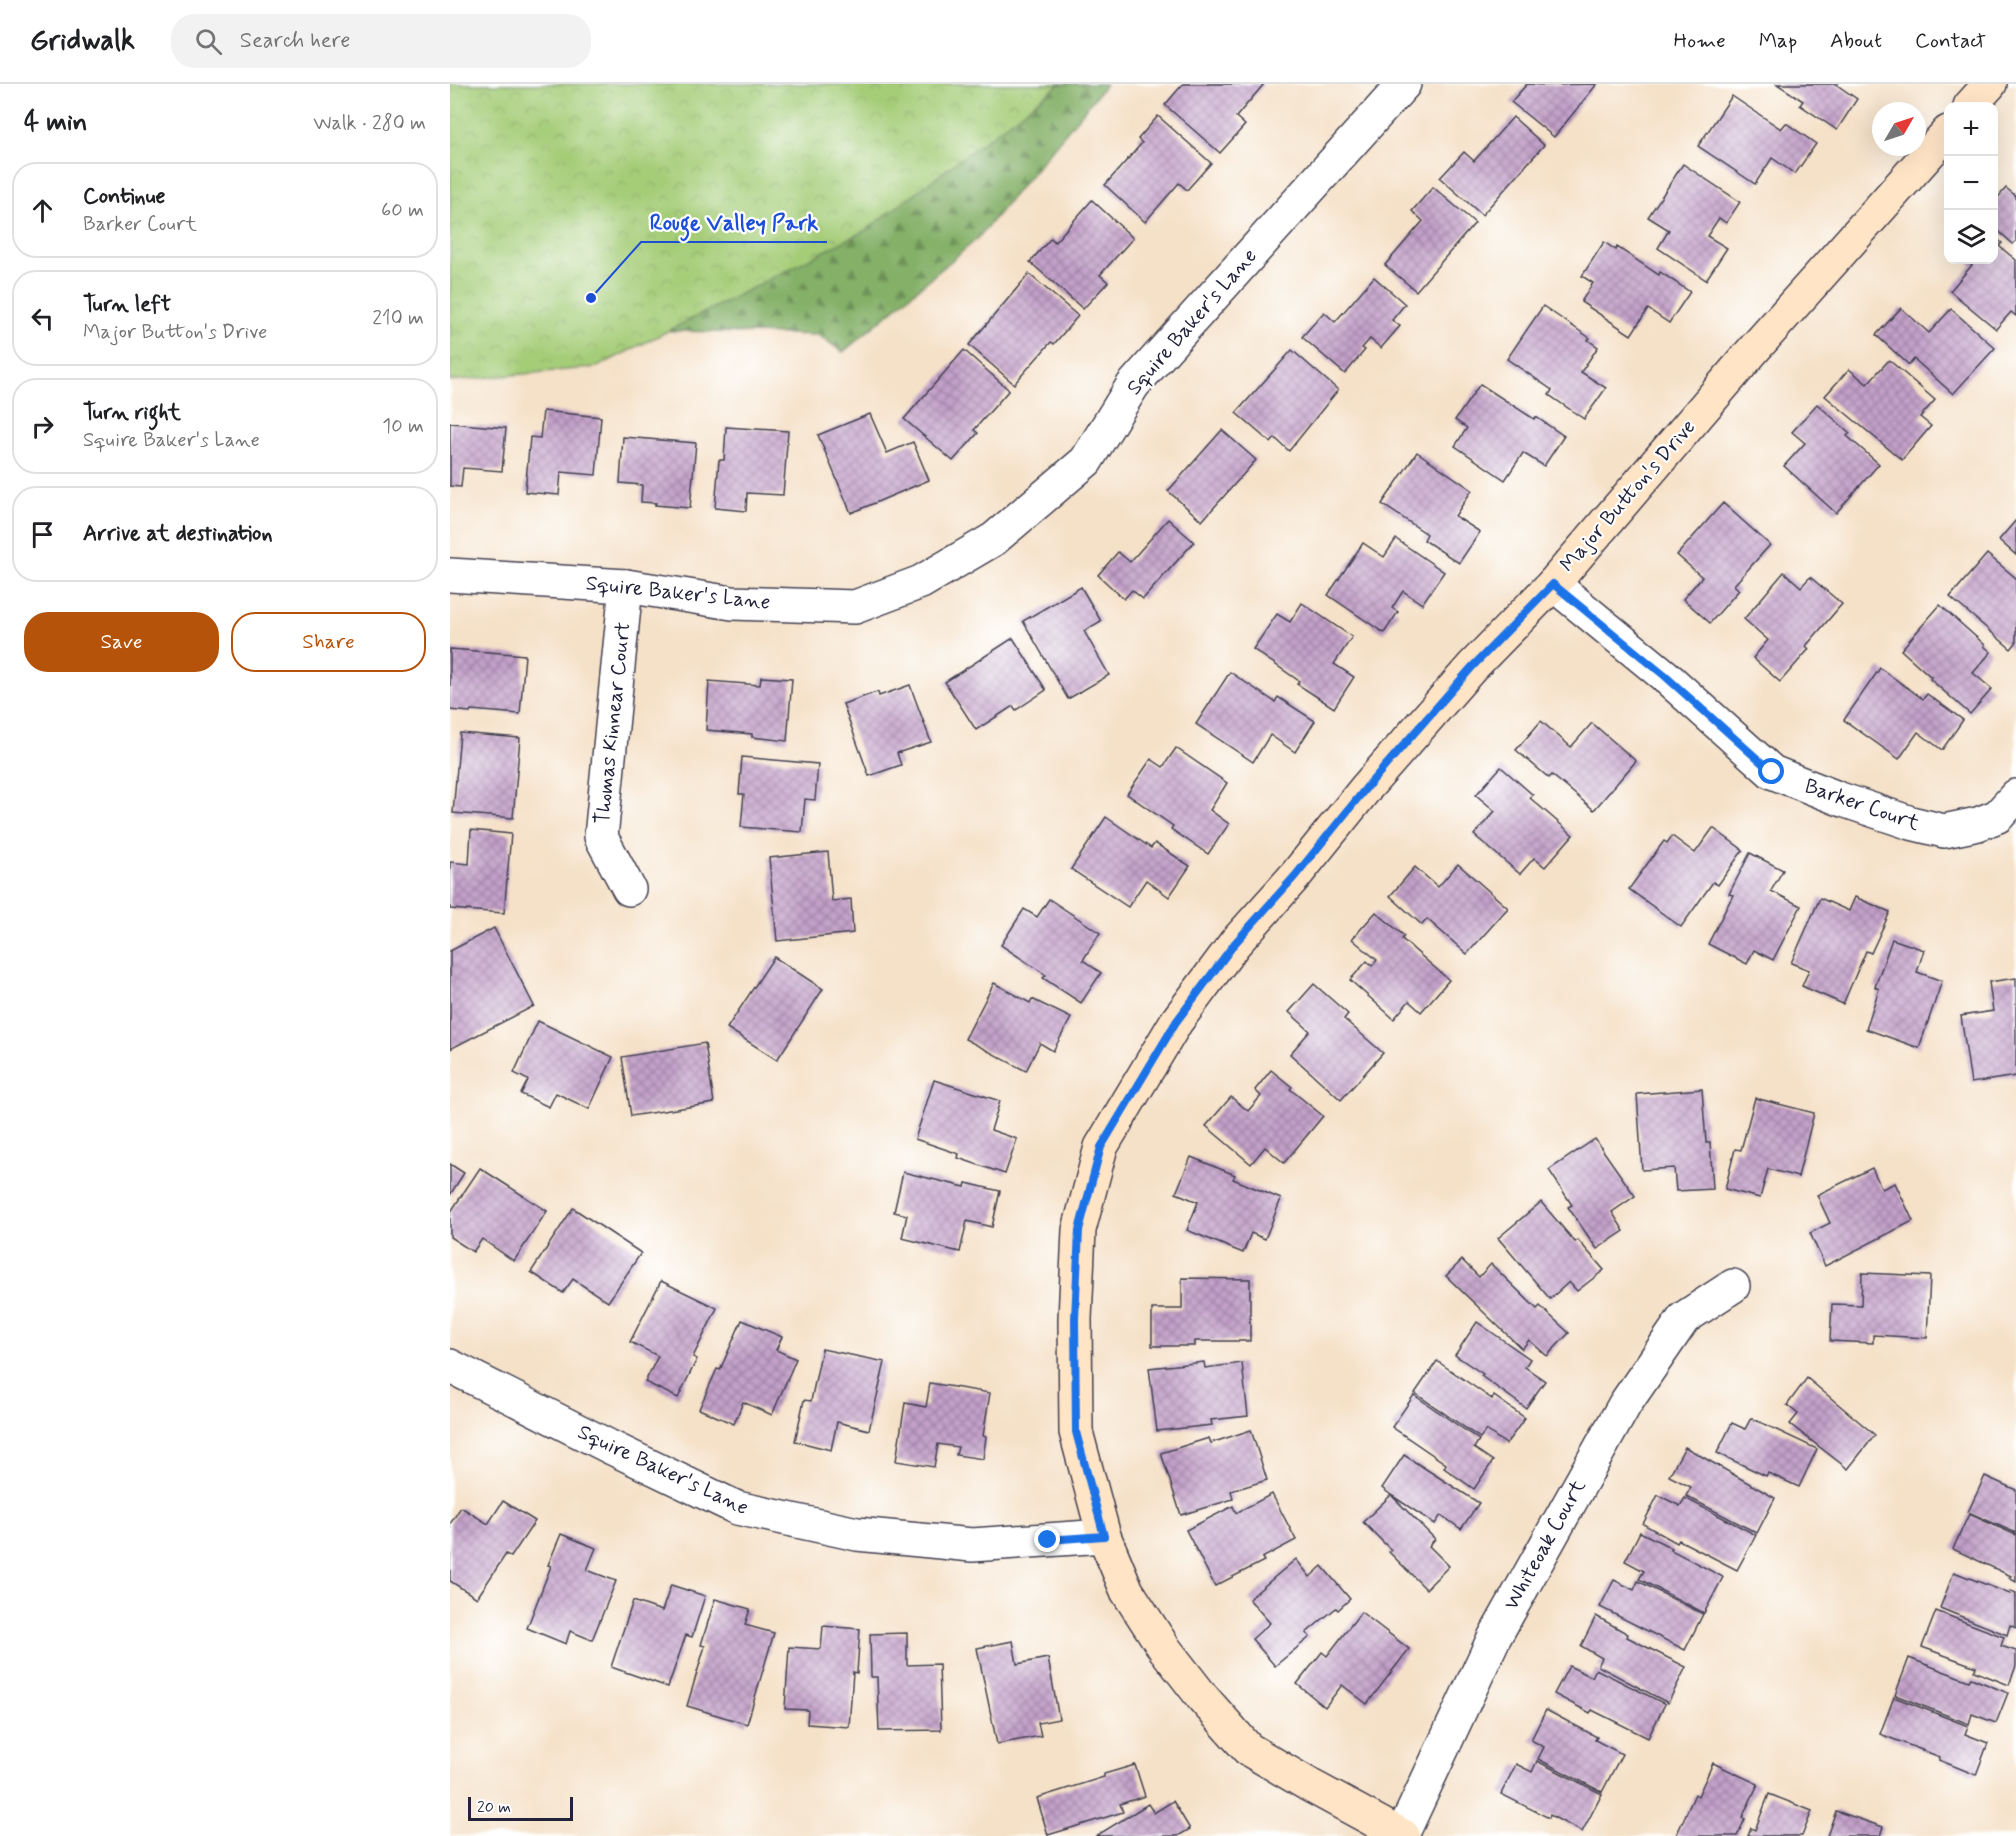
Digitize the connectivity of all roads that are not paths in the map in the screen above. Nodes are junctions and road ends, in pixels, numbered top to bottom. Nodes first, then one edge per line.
1 (1404, 84) edge
2 (1990, 84) edge
3 (1974, 102) edge
4 (1944, 136) edge
5 (450, 575) edge
6 (1553, 584) junction
7 (626, 586) junction
8 (2016, 796) edge
9 (629, 889) dead end
10 (1733, 1286) dead end
11 (450, 1366) edge
12 (1104, 1536) junction
13 (1402, 1836) edge

1 - 7 street, Squire Baker's Lane
2 - 3 street
4 - 6 street, Major Button's Drive
5 - 7 street, Squire Baker's Lane
6 - 8 street, Barker Court
6 - 12 street, Major Button's Drive
7 - 9 street, Thomas Kinnear Court
10 - 13 street, Whiteoak Court
11 - 12 street, Squire Baker's Lane
12 - 13 street, Major Button's Drive

